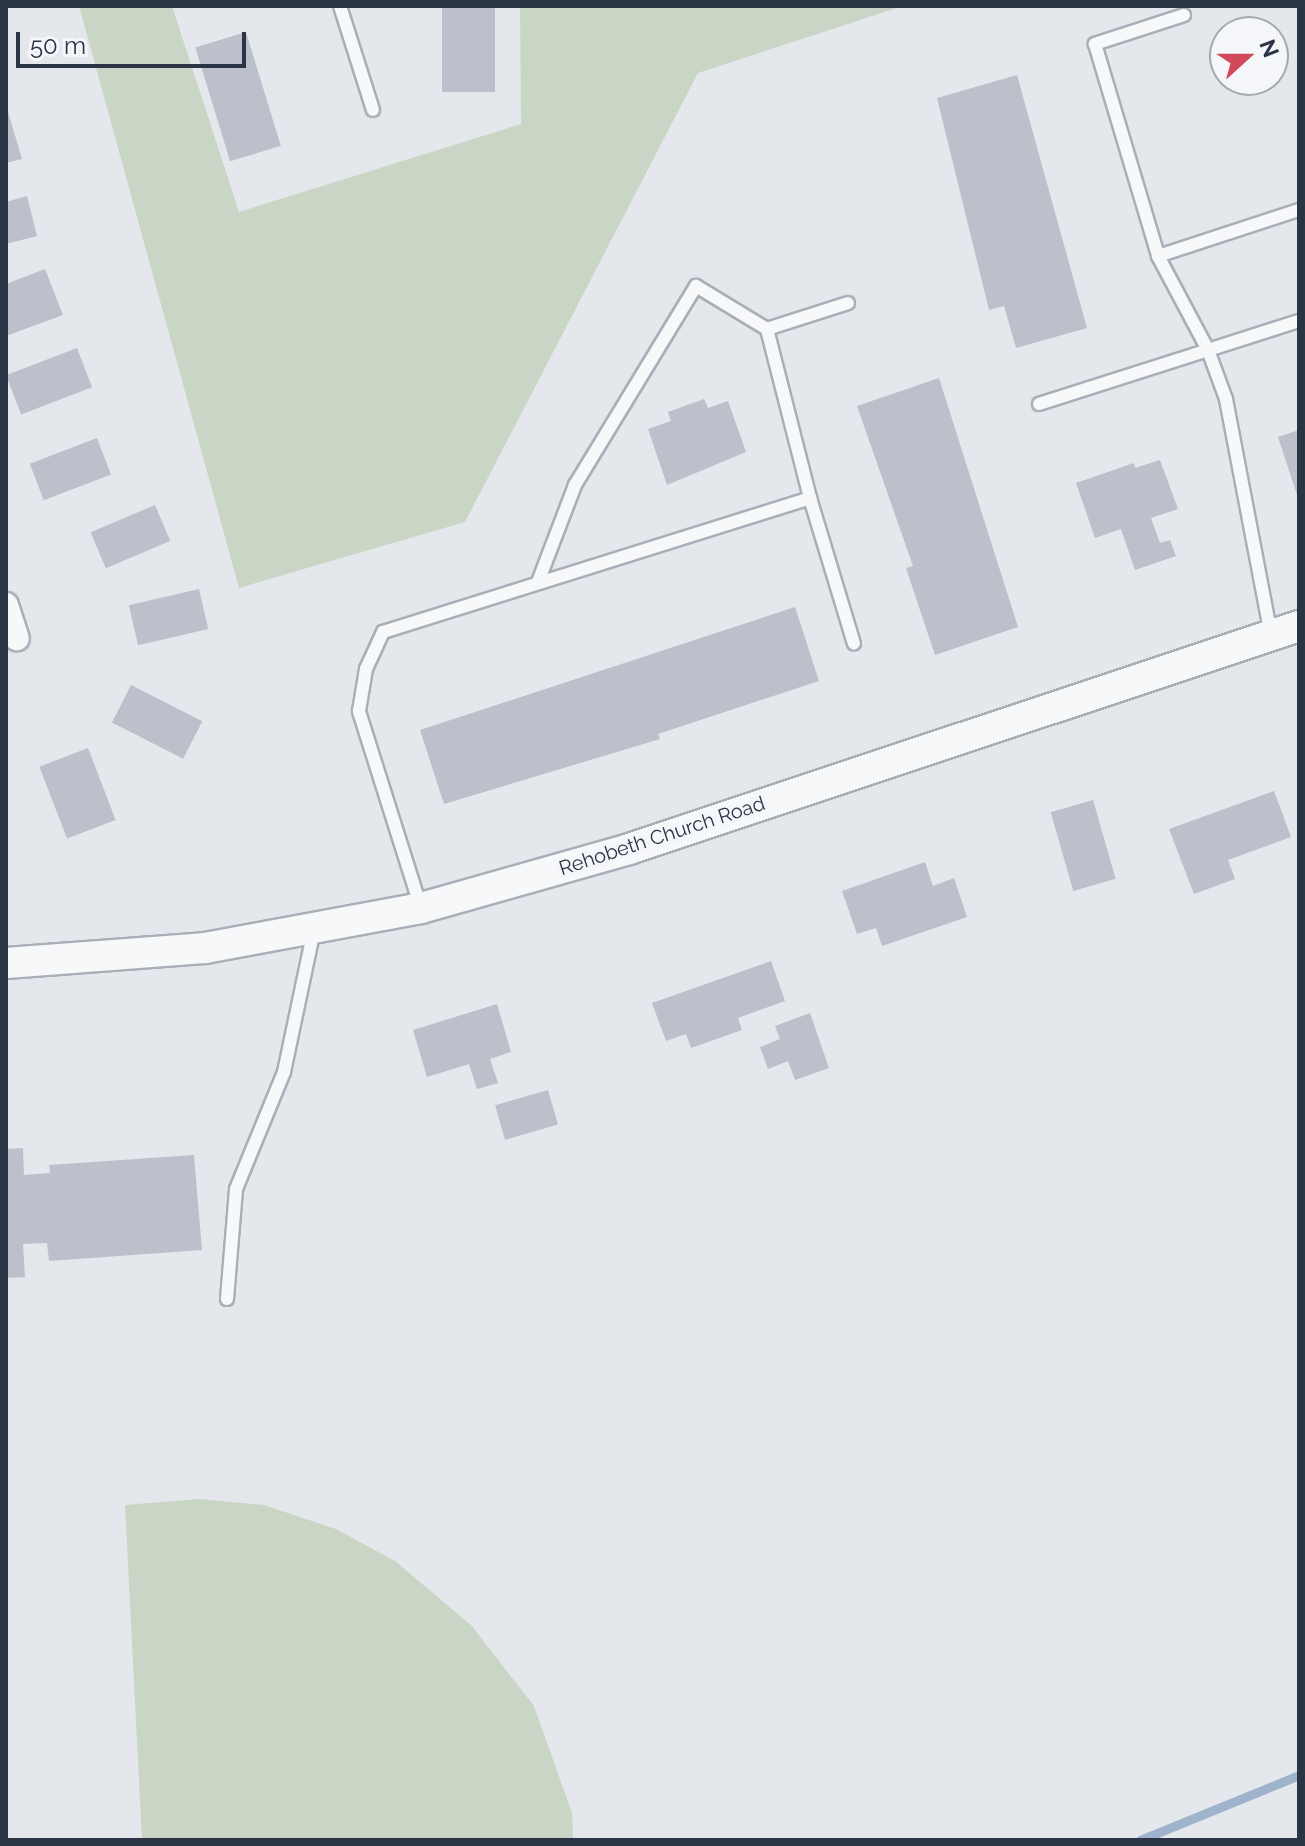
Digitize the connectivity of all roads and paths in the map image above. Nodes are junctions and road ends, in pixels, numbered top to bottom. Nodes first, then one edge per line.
1 (340, 6) edge
2 (1184, 15) dead end
3 (373, 110) dead end
4 (1299, 210) edge
5 (1158, 256) junction
6 (848, 303) dead end
7 (1299, 321) edge
8 (767, 329) junction
9 (1208, 350) junction
10 (1039, 404) dead end
11 (810, 498) junction
12 (538, 582) junction
13 (6, 605) edge
14 (1285, 630) edge
15 (17, 638) dead end
16 (854, 644) dead end
17 (421, 908) junction
18 (314, 930) junction
19 (6, 963) edge
20 (227, 1299) dead end

1 - 3 lane
2 - 5 lane
4 - 5 lane
5 - 9 lane
6 - 8 lane
7 - 9 lane
8 - 11 lane
8 - 12 lane
9 - 10 lane
9 - 14 lane
11 - 12 lane
11 - 16 lane
12 - 17 lane
13 - 15 street
14 - 17 street, Rehobeth Church Road
17 - 18 street, Rehobeth Church Road
18 - 19 street, Rehobeth Church Road
18 - 20 lane

